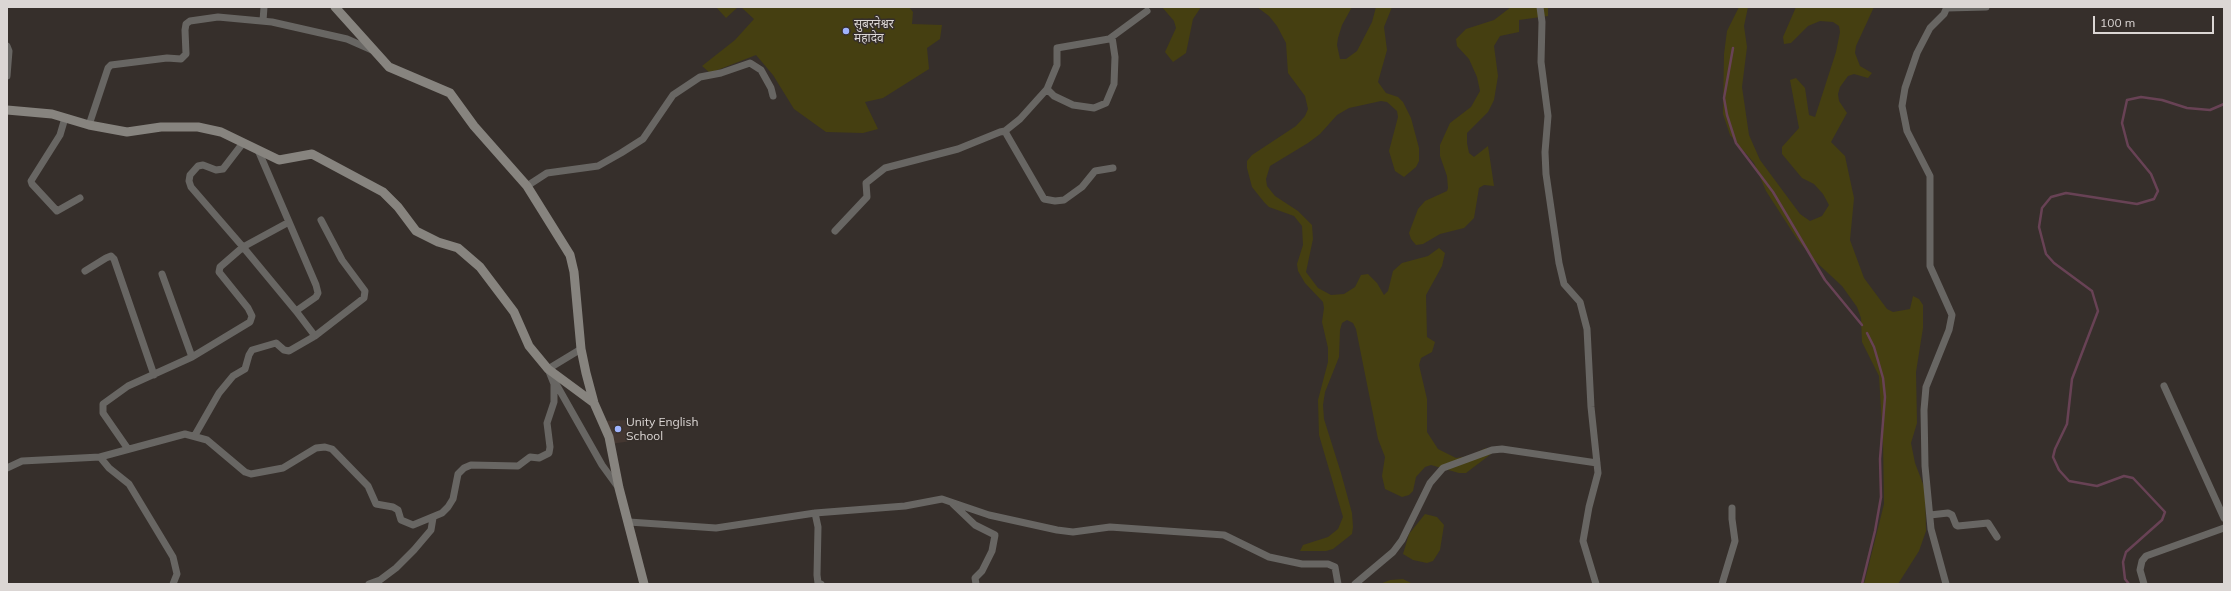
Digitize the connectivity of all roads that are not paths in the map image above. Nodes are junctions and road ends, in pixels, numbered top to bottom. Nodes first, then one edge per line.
1 (264, 7) edge
2 (335, 7) edge
3 (1540, 7) edge
4 (1947, 7) edge
5 (1986, 7) edge
6 (1147, 11) dead end
7 (263, 21) junction
8 (1112, 37) junction
9 (7, 46) edge
10 (372, 50) junction
11 (7, 76) edge
12 (1047, 89) junction
13 (773, 96) dead end
14 (7, 110) edge
15 (65, 118) junction
16 (89, 125) junction
17 (1005, 132) junction
18 (243, 143) junction
19 (258, 150) junction
20 (1113, 168) dead end
21 (527, 186) junction
22 (80, 198) dead end
23 (321, 220) dead end
24 (289, 222) junction
25 (835, 230) dead end
26 (243, 247) junction
27 (85, 270) dead end
28 (162, 274) dead end
29 (296, 311) junction
30 (315, 336) junction
31 (581, 349) junction
32 (192, 357) junction
33 (548, 369) junction
34 (154, 375) junction
35 (2164, 386) dead end
36 (594, 403) junction
37 (195, 435) junction
38 (128, 449) junction
39 (100, 457) junction
40 (1597, 463) junction
41 (7, 468) edge
42 (619, 488) junction
43 (951, 502) junction
44 (1732, 508) dead end
45 (815, 513) junction
46 (1930, 515) junction
47 (434, 518) junction
48 (2224, 518) edge
49 (629, 522) junction
50 (2224, 528) edge
51 (1997, 537) dead end
52 (173, 584) edge
53 (369, 584) edge
54 (644, 584) edge
55 (821, 584) edge
56 (976, 584) edge
57 (1338, 584) edge
58 (1355, 584) edge
59 (1596, 584) edge
60 (1722, 584) edge
61 (1946, 584) edge
62 (2144, 584) edge

1 - 7 street
2 - 10 street
3 - 40 street
4 - 5 street
4 - 46 street
6 - 8 street
7 - 10 street
7 - 16 street
8 - 12 street
8 - 12 street
9 - 11 street
10 - 21 street
12 - 17 street
13 - 21 street
14 - 15 street
15 - 16 street
15 - 22 street
16 - 18 street
17 - 20 street
17 - 25 street
18 - 19 street
18 - 26 street
19 - 24 street
19 - 33 street
21 - 31 street
23 - 30 street
24 - 26 street
24 - 29 street
26 - 29 street
26 - 32 street
27 - 34 street
28 - 32 street
29 - 30 street
30 - 37 street
31 - 33 street
31 - 36 street
32 - 34 street
33 - 36 street
33 - 42 street
33 - 47 street
34 - 38 street
35 - 48 street
36 - 42 street
37 - 38 street
37 - 47 street
38 - 39 street
39 - 41 street
39 - 52 street
40 - 58 street
40 - 59 street
42 - 49 street
43 - 45 street
43 - 56 street
43 - 57 street
44 - 60 street
45 - 49 street
45 - 55 street
46 - 51 street
46 - 61 street
47 - 53 street
49 - 54 street
50 - 62 street

